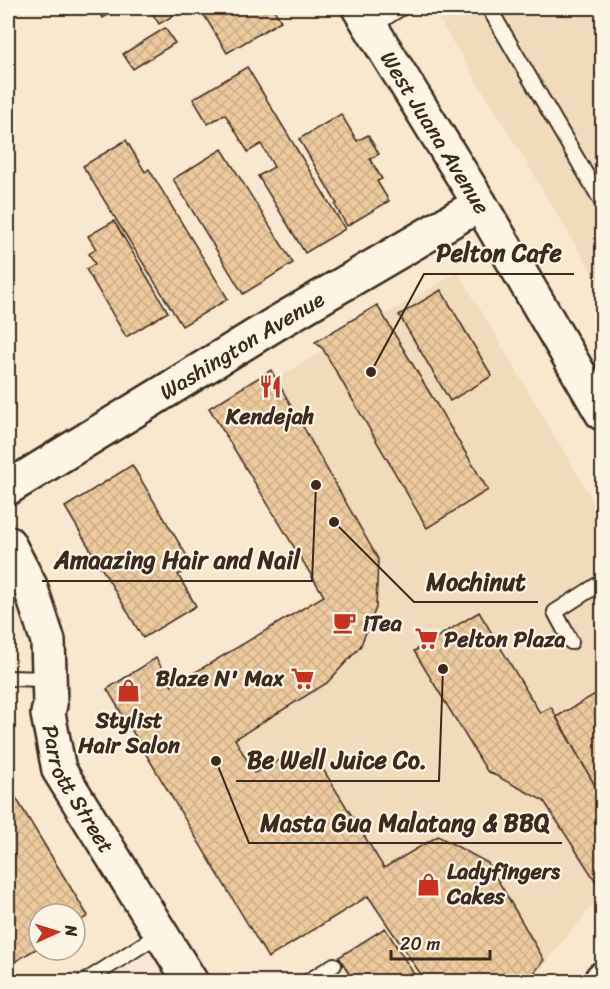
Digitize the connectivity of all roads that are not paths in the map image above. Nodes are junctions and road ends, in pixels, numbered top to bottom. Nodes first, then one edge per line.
1 (401, 8) edge
2 (489, 8) edge
3 (365, 17) edge
4 (603, 202) edge
5 (480, 204) junction
6 (601, 407) edge
7 (8, 488) edge
8 (8, 543) edge
9 (603, 582) edge
10 (571, 642) dead end
11 (8, 678) edge
12 (48, 679) junction
13 (161, 933) junction
14 (334, 965) dead end
15 (84, 981) edge
16 (191, 981) edge
17 (307, 981) edge

1 - 3 lane
2 - 4 lane
3 - 5 street, West Juana Avenue
5 - 6 street, West Juana Avenue
5 - 7 street, Washington Avenue
8 - 12 street, Parrott Street
9 - 10 lane
11 - 12 lane
12 - 13 street, Parrott Street
13 - 15 lane
13 - 16 street, Parrott Street
14 - 17 lane

